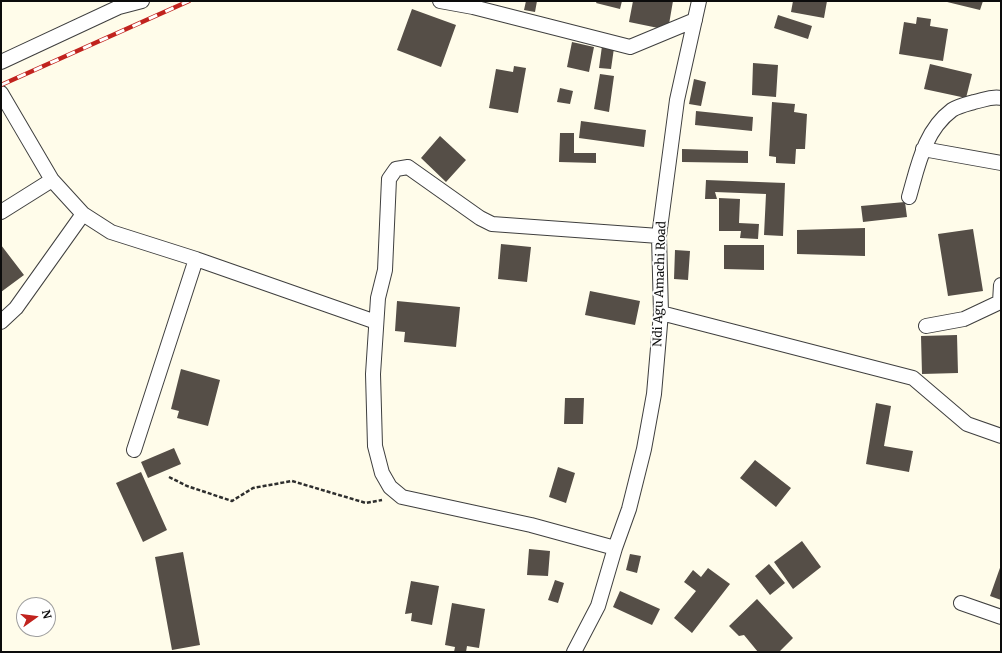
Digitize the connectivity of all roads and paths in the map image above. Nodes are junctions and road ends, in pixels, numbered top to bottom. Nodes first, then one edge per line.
1 (440, 1) edge
2 (699, 1) edge
3 (135, 2) edge
4 (695, 20) junction
5 (1, 62) edge
6 (1, 93) edge
7 (1001, 98) edge
8 (923, 149) junction
9 (1001, 163) edge
10 (52, 180) junction
11 (909, 196) dead end
12 (1, 212) edge
13 (83, 214) junction
14 (659, 236) junction
15 (196, 258) junction
16 (1001, 285) edge
17 (661, 313) junction
18 (1, 322) edge
19 (376, 322) junction
20 (926, 326) dead end
21 (1001, 436) edge
22 (134, 450) dead end
23 (169, 477) dead end
24 (402, 497) junction
25 (615, 548) junction
26 (961, 603) dead end
27 (1001, 617) edge
28 (574, 652) edge

1 - 4 street
2 - 4 street, Ndi Agu Amachi Road
3 - 5 street
4 - 14 street, Ndi Agu Amachi Road
6 - 10 street
7 - 8 street
8 - 9 street
8 - 11 street
10 - 12 street
10 - 13 street
13 - 15 street
13 - 18 street
14 - 17 street, Ndi Agu Amachi Road
14 - 19 street
15 - 19 street
15 - 22 street
16 - 20 street
17 - 21 street
17 - 25 street, Ndi Agu Amachi Road
19 - 24 street
23 - 24 path
24 - 25 street
25 - 28 street, Ndi Agu Amachi Road
26 - 27 street

